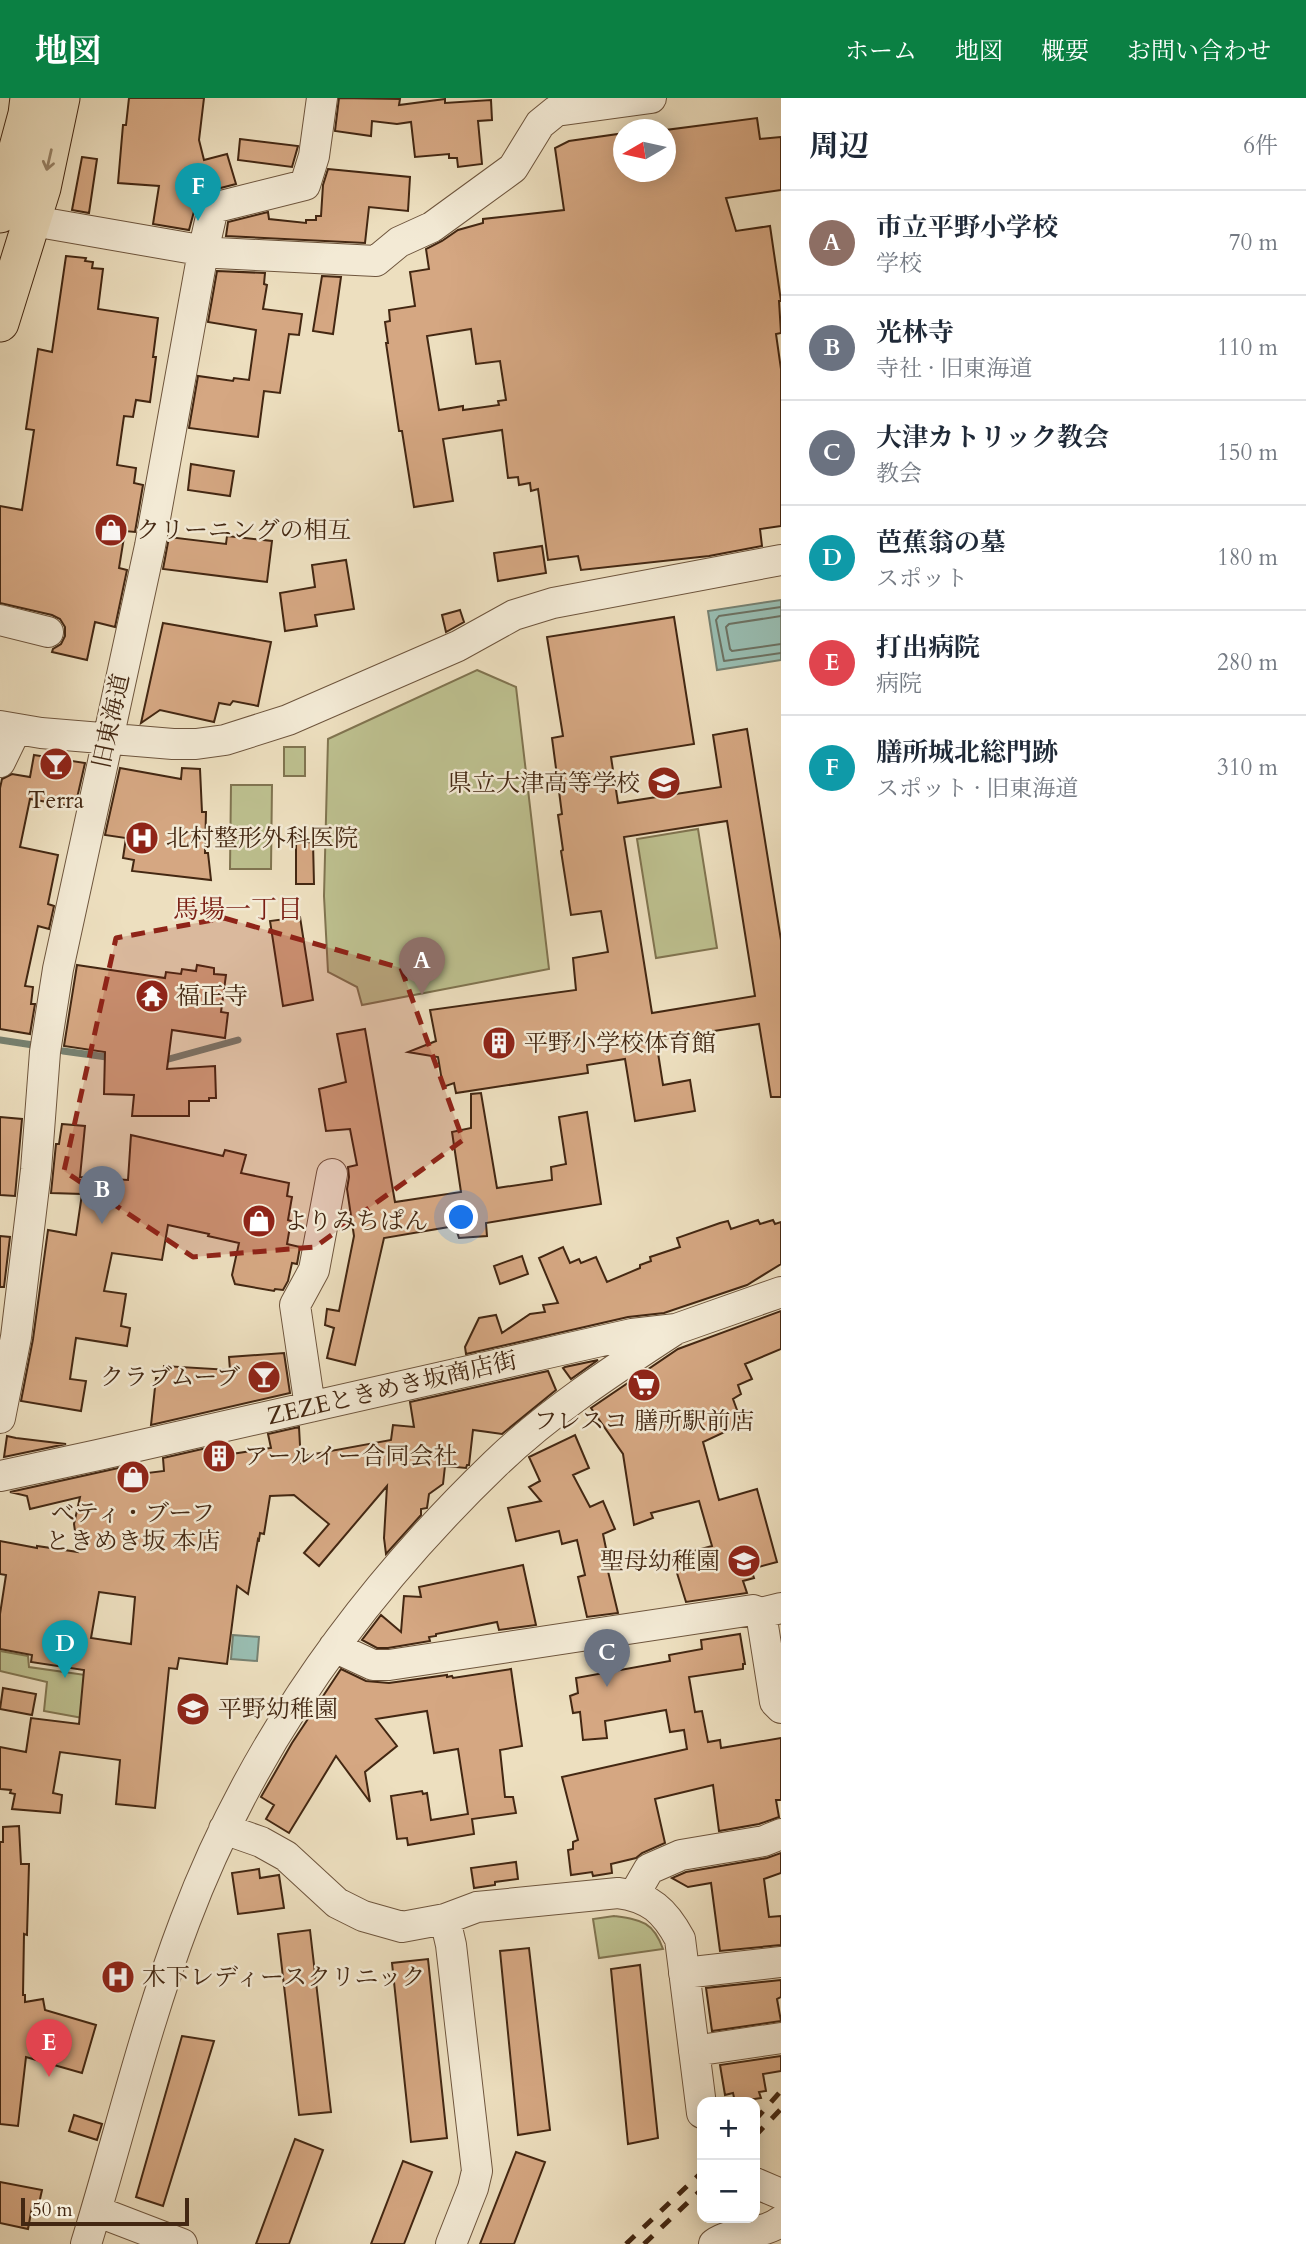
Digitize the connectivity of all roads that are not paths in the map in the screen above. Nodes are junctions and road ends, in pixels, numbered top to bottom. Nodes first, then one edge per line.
1 (29, 98) edge
2 (61, 98) edge
3 (322, 98) edge
4 (651, 98) edge
5 (6, 175) edge
6 (16, 217) edge
7 (203, 252) junction
8 (0, 323) edge
9 (781, 560) edge
10 (0, 620) edge
11 (48, 632) dead end
12 (8, 728) edge
13 (107, 738) junction
14 (0, 762) edge
15 (332, 1174) dead end
16 (781, 1292) edge
17 (676, 1329) junction
18 (310, 1407) junction
19 (0, 1418) edge
20 (0, 1476) edge
21 (771, 1610) edge
22 (334, 1647) junction
23 (781, 1708) edge
24 (224, 1829) junction
25 (781, 1834) edge
26 (634, 1895) junction
27 (445, 1919) junction
28 (781, 1962) edge
29 (684, 1973) junction
30 (781, 2038) edge
31 (694, 2051) junction
32 (700, 2097) edge
33 (760, 2185) edge
34 (781, 2194) edge
35 (96, 2211) junction
36 (781, 2221) edge
37 (86, 2244) edge
38 (182, 2244) edge
39 (451, 2244) edge
40 (714, 2244) edge

1 - 5 main road
2 -> 6 main road
3 - 7 street, 旧東海道
4 - 7 street
5 - 6 main road
6 - 7 street
6 - 8 main road
7 - 13 street, 旧東海道
9 - 13 street
10 - 11 street
12 - 13 street
12 - 14 street
13 - 19 street, 旧東海道
15 - 18 street
16 - 17 street, ZEZEときめき坂商店街
17 - 18 street, ZEZEときめき坂商店街
17 - 22 street
18 - 20 street, ZEZEときめき坂商店街
21 - 22 street
21 - 23 street
22 - 24 street
24 - 27 street
24 - 35 street
25 - 26 street
26 - 27 street
26 - 29 street
27 - 39 street
28 - 29 street
29 - 31 street
30 - 31 street
31 - 32 street
33 - 34 street
35 - 37 street
35 - 38 street
36 - 40 street

